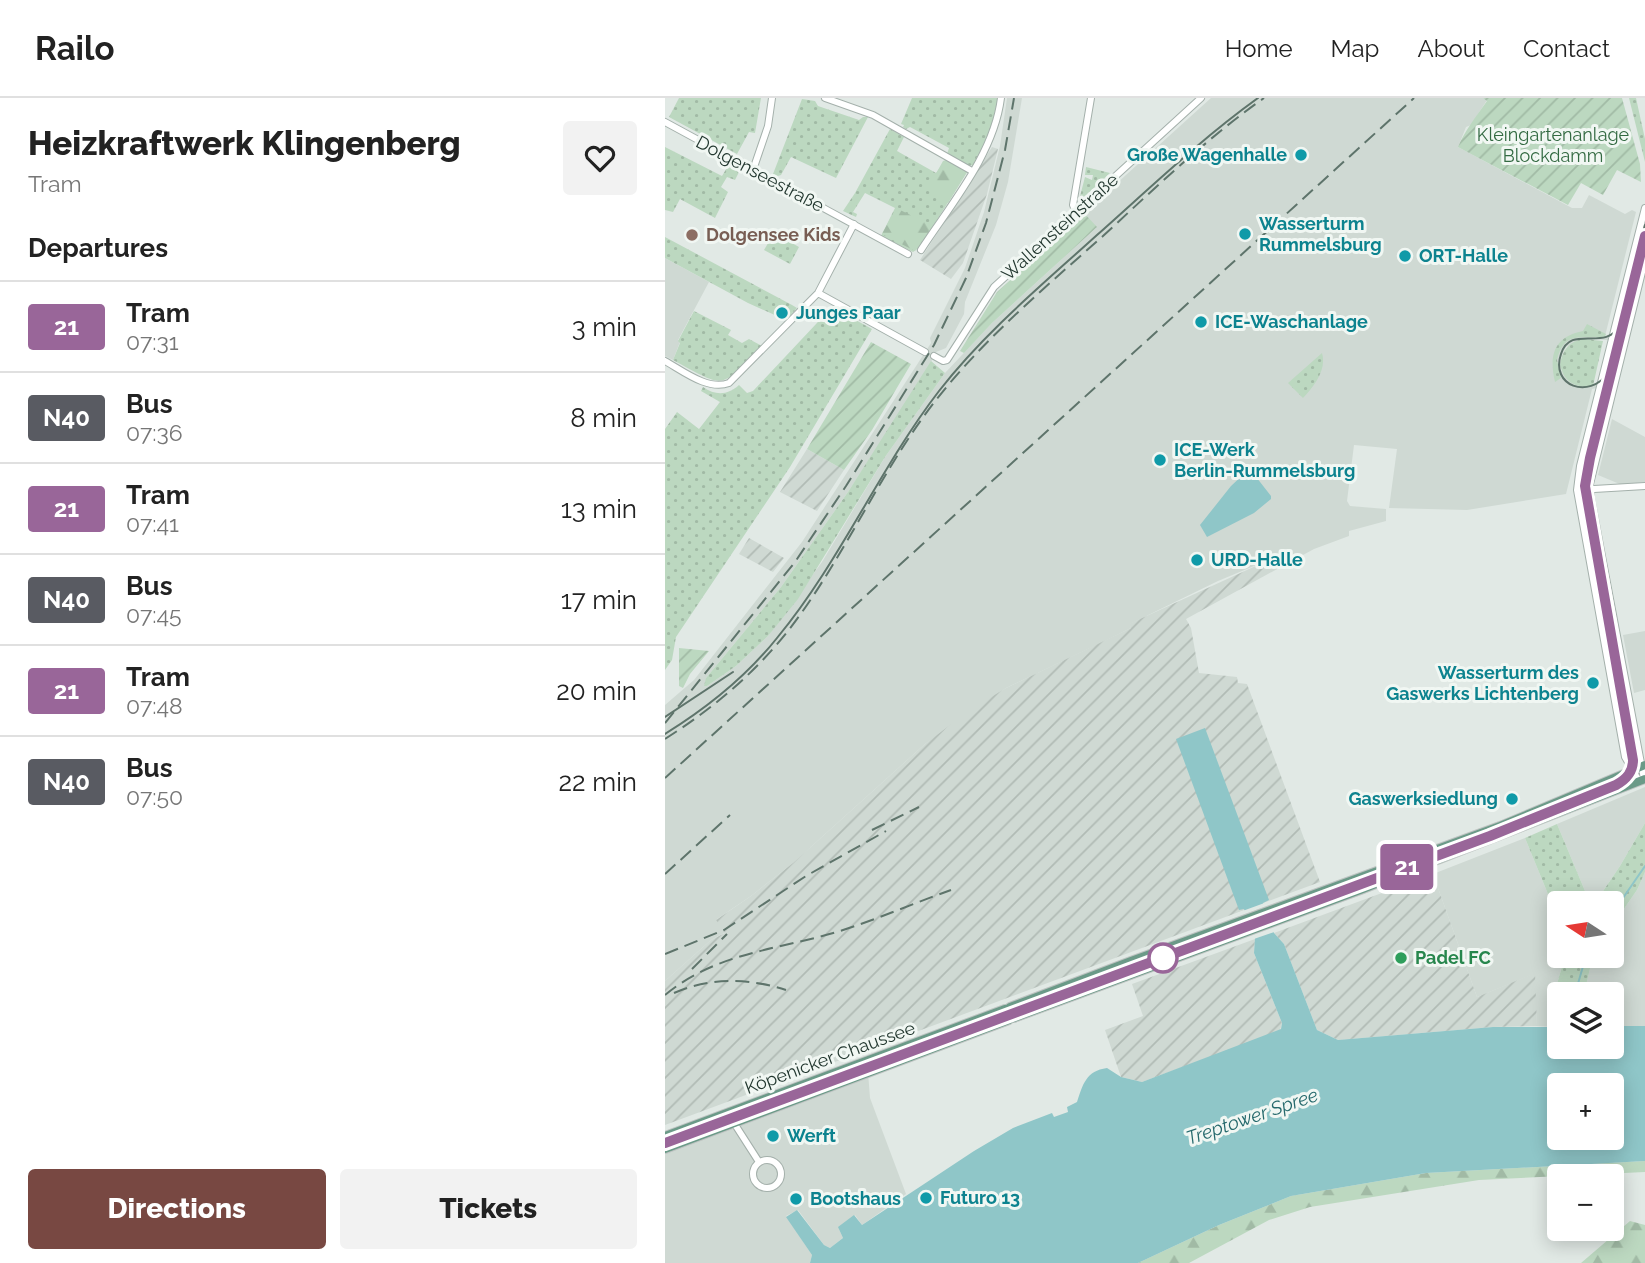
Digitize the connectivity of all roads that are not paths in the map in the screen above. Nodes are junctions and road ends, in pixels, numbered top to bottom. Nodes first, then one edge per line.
1 (772, 98) edge
2 (825, 98) edge
3 (1001, 98) edge
4 (1091, 98) edge
5 (1201, 98) edge
6 (665, 122) edge
7 (753, 170) junction
8 (972, 171) junction
9 (1645, 208) edge
10 (1076, 212) junction
11 (854, 225) junction
12 (921, 250) dead end
13 (908, 254) dead end
14 (1645, 260) edge
15 (818, 293) junction
16 (925, 352) dead end
17 (934, 356) dead end
18 (665, 361) edge
19 (1645, 486) edge
20 (1590, 489) junction
21 (1577, 490) junction
22 (1643, 766) edge
23 (1632, 771) junction
24 (1643, 780) edge
25 (730, 1111) junction
26 (734, 1124) junction
27 (665, 1136) edge
28 (665, 1149) edge
29 (759, 1162) junction

1 - 7 street
2 - 8 street
3 - 8 street
4 - 10 street
5 - 10 street, Wallensteinstraße
6 - 7 street, Dolgenseestraße
7 - 11 street, Dolgenseestraße
8 - 12 street
9 - 21 street
10 - 17 street, Wallensteinstraße
11 - 13 street, Dolgenseestraße
11 - 15 street
14 - 20 street
15 - 16 street
15 - 18 street
19 - 20 street
20 - 21 street
20 - 22 street
21 - 23 street
22 - 23 main road
22 - 24 street
23 - 24 street
23 - 25 main road, Köpenicker Chaussee
24 - 26 main road, Köpenicker Chaussee
25 - 26 street
25 - 27 main road, Köpenicker Chaussee
26 - 28 main road, Köpenicker Chaussee
26 - 29 street
29 - 29 street

